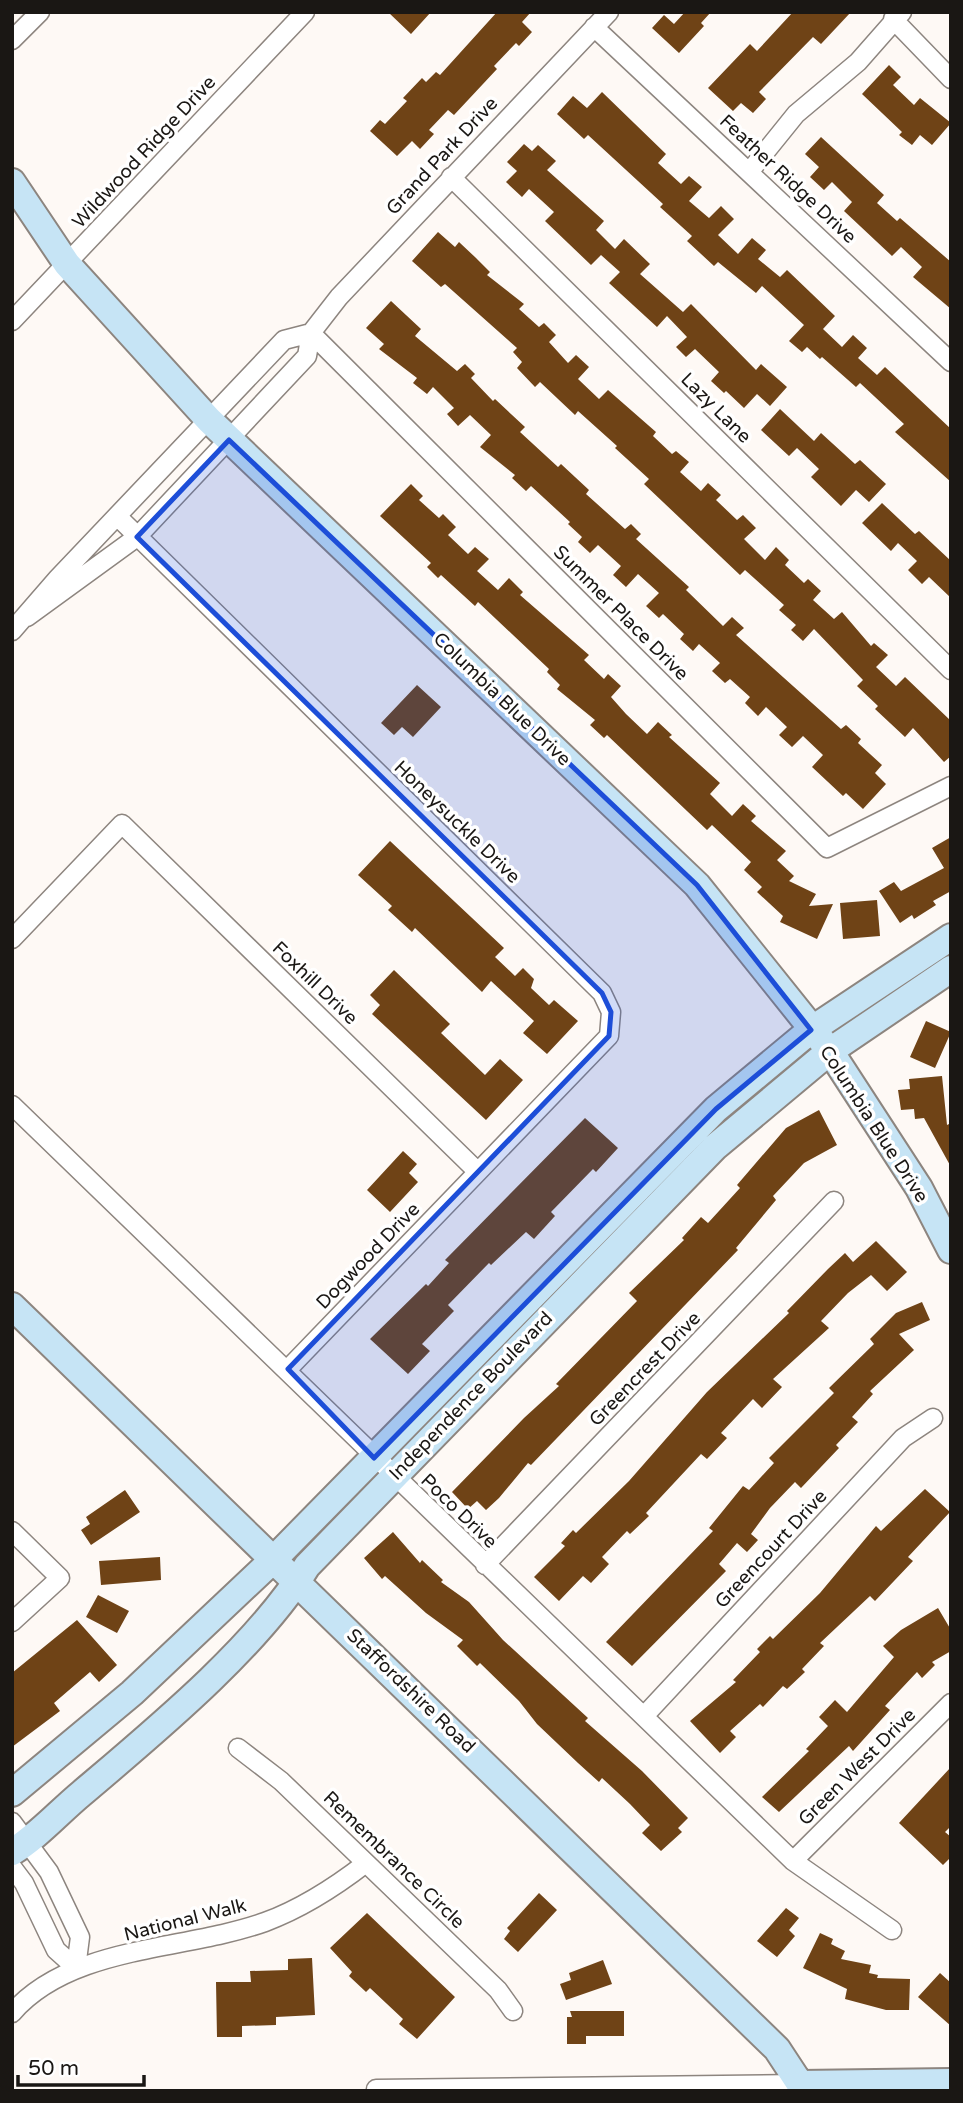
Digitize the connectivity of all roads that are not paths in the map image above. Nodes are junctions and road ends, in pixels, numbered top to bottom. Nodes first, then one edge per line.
1 (40, 12) edge
2 (305, 12) edge
3 (609, 12) edge
4 (897, 16) edge
5 (594, 27) junction
6 (12, 40) edge
7 (951, 79) edge
8 (750, 171) junction
9 (451, 177) junction
10 (12, 182) edge
11 (67, 264) junction
12 (12, 321) edge
13 (311, 333) junction
14 (951, 362) edge
15 (209, 420) junction
16 (229, 440) junction
17 (117, 516) junction
18 (137, 537) junction
19 (27, 617) junction
20 (12, 631) edge
21 (951, 670) edge
22 (951, 786) edge
23 (951, 937) edge
24 (12, 939) edge
25 (951, 969) edge
26 (811, 1030) junction
27 (830, 1051) junction
28 (12, 1105) edge
29 (478, 1172) junction
30 (834, 1201) dead end
31 (584, 1242) junction
32 (951, 1250) edge
33 (603, 1261) junction
34 (12, 1306) edge
35 (288, 1369) junction
36 (933, 1418) dead end
37 (383, 1467) junction
38 (12, 1531) edge
39 (274, 1559) junction
40 (485, 1565) junction
41 (297, 1581) junction
42 (12, 1622) edge
43 (951, 1703) edge
44 (645, 1715) junction
45 (238, 1748) dead end
46 (12, 1793) edge
47 (16, 1846) edge
48 (793, 1861) junction
49 (366, 1863) junction
50 (892, 1930) dead end
51 (76, 1968) junction
52 (513, 2011) dead end
53 (12, 2013) edge
54 (951, 2082) edge
55 (800, 2084) junction
56 (376, 2089) dead end

1 - 6 street
2 - 11 street, Wildwood Ridge Drive
3 - 5 street, Grand Park Drive
4 - 7 street
4 - 8 street
5 - 8 street, Feather Ridge Drive
5 - 9 street, Grand Park Drive
8 - 14 street, Feather Ridge Drive
9 - 13 street, Grand Park Drive
9 - 21 street, Lazy Lane
10 - 11 main road, Columbia Blue Drive
11 - 12 street, Wildwood Ridge Drive
11 - 15 main road, Columbia Blue Drive
13 - 15 street, Grand Park Drive
13 - 16 street, Grand Park Drive
13 - 22 street, Summer Place Drive
15 - 16 main road, Columbia Blue Drive
15 - 17 street, Grand Park Drive
16 - 18 street, Grand Park Drive
16 - 26 main road, Columbia Blue Drive
17 - 18 street, Honeysuckle Drive
17 - 19 street, Grand Park Drive
18 - 19 street, Grand Park Drive
18 - 29 street, Honeysuckle Drive
19 - 20 street, Grand Park Drive
23 - 26 main road, Independence Boulevard
24 - 29 street, Foxhill Drive
25 - 27 main road, Independence Boulevard
26 - 27 main road, Columbia Blue Drive
26 - 31 main road, Independence Boulevard
27 - 32 main road, Columbia Blue Drive
27 - 33 main road, Independence Boulevard
28 - 35 street, Poco Drive
29 - 35 street, Dogwood Drive
30 - 40 street, Greencrest Drive
31 - 33 main road
31 - 37 main road, Independence Boulevard
33 - 37 main road, Independence Boulevard
34 - 39 main road, Staffordshire Road
35 - 37 street, Poco Drive
36 - 44 street, Greencourt Drive
37 - 39 main road, Independence Boulevard
37 - 40 street, Poco Drive
37 - 41 main road, Independence Boulevard
38 - 42 street
39 - 41 main road, Staffordshire Road
39 - 46 main road, Independence Boulevard
40 - 44 street, Poco Drive
41 - 47 main road, Independence Boulevard
41 - 55 main road, Staffordshire Road
43 - 48 street, Green West Drive
44 - 48 street, Poco Drive
45 - 49 street, Remembrance Circle
47 - 51 street
47 - 51 street
48 - 50 street, Poco Drive
49 - 51 street, National Walk
49 - 52 street, Remembrance Circle
51 - 53 street, National Walk
54 - 55 main road
55 - 56 street

